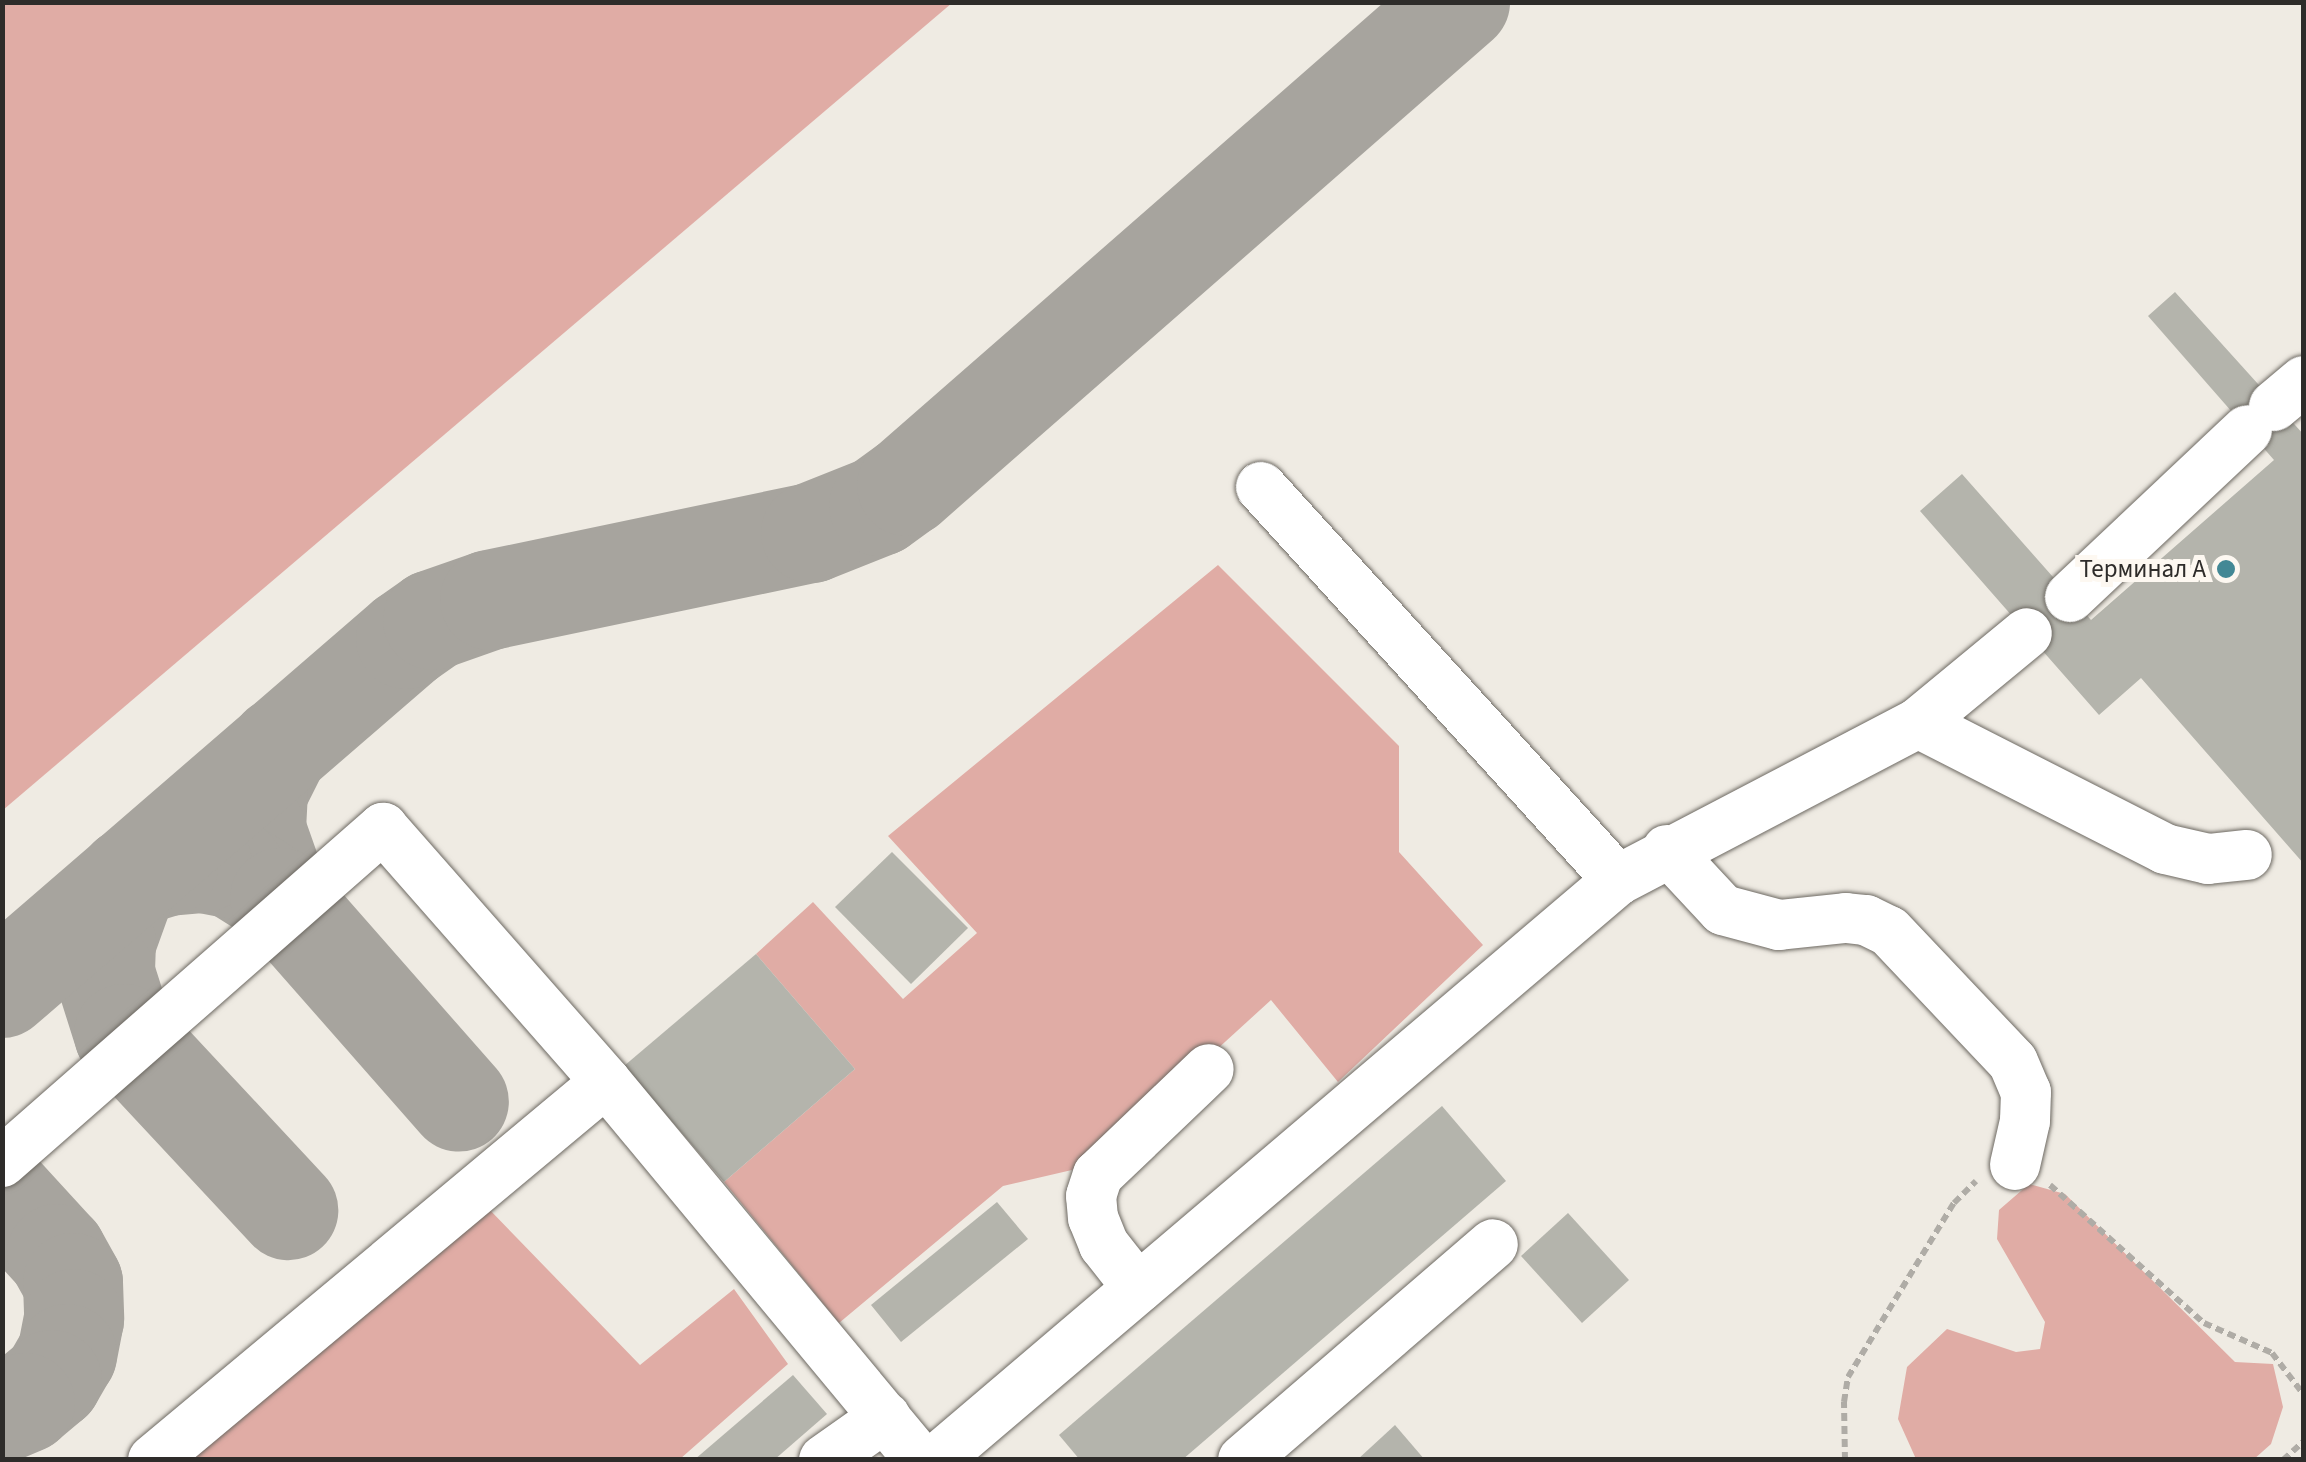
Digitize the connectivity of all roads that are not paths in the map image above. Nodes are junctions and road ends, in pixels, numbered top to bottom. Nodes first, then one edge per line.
1 (2275, 406) edge
2 (1261, 487) dead end
3 (2070, 598) dead end
4 (2027, 633) dead end
5 (1918, 723) junction
6 (1668, 850) junction
7 (2247, 855) dead end
8 (1618, 880) junction
9 (1209, 1069) dead end
10 (606, 1082) junction
11 (2, 1162) edge
12 (2015, 1165) road end
13 (1493, 1244) dead end
14 (1138, 1288) junction
15 (885, 1416) junction
16 (153, 1460) edge
17 (824, 1460) edge
18 (920, 1460) edge
19 (936, 1460) edge
20 (1243, 1460) edge

1 - 3 lane
2 - 8 lane
4 - 5 lane
5 - 6 lane
5 - 7 lane
6 - 8 lane
6 - 12 lane
8 - 14 lane
9 - 14 lane
10 - 11 lane
10 - 15 lane
10 - 16 lane
13 - 20 lane
14 - 19 lane
15 - 17 lane
15 - 18 lane

